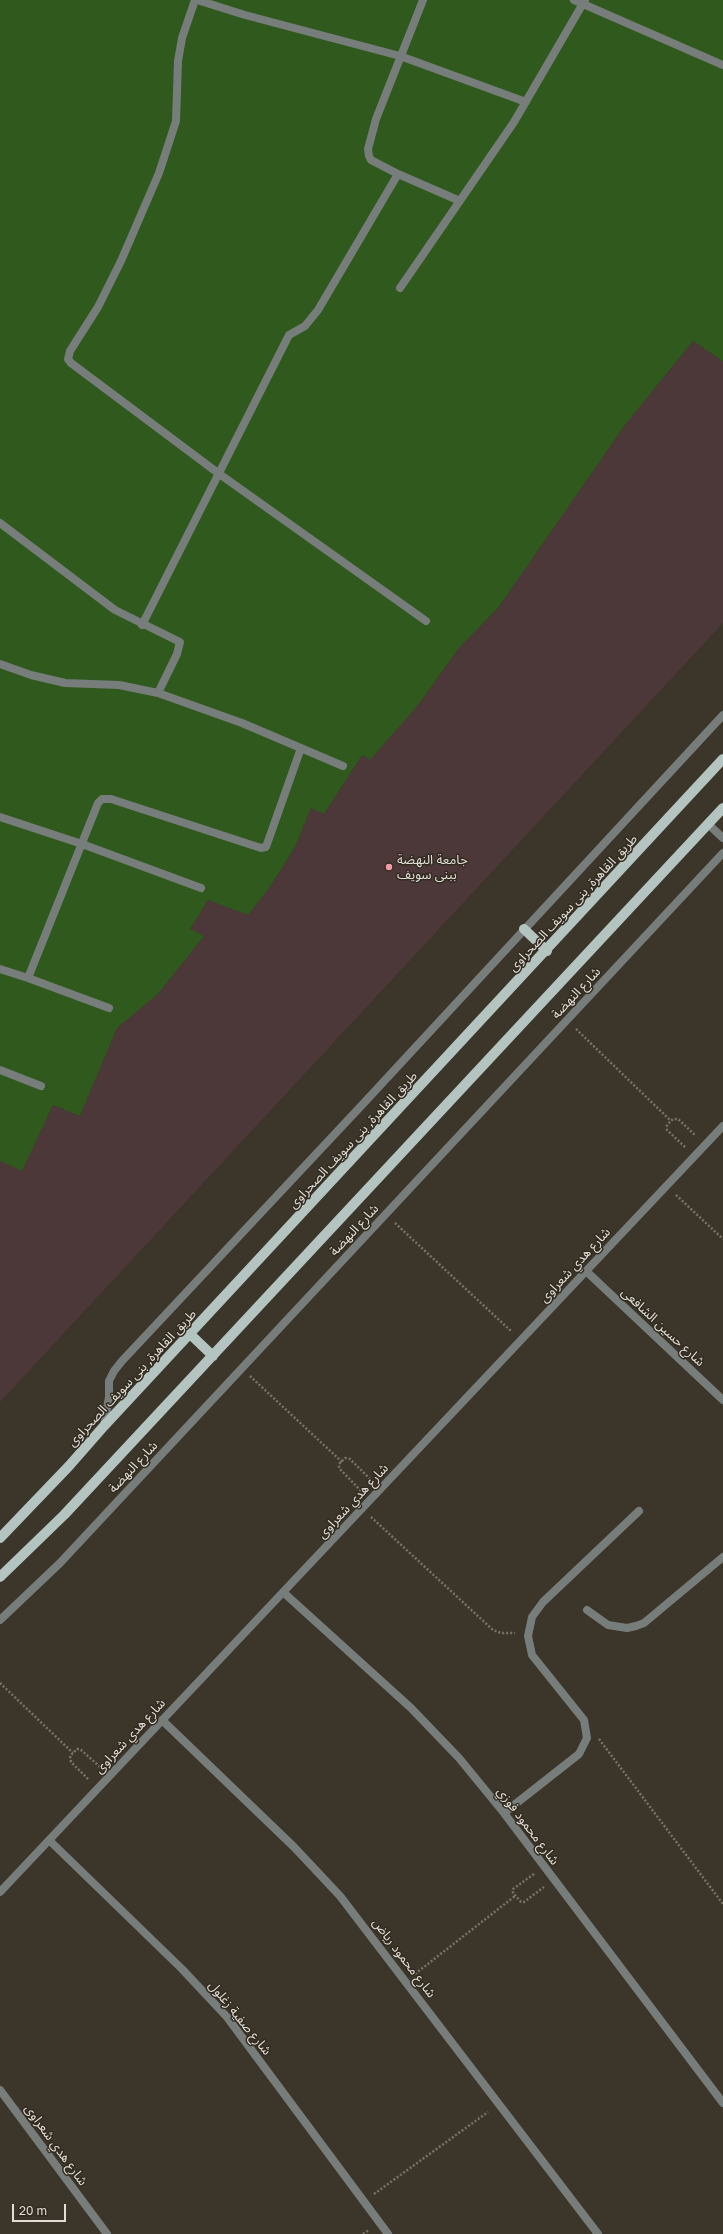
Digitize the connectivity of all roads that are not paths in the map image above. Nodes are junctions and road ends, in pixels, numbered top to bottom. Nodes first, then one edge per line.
1 (196, 0) edge
2 (423, 0) edge
3 (574, 0) edge
4 (584, 2) edge
5 (400, 56) junction
6 (723, 65) edge
7 (526, 102) junction
8 (398, 174) junction
9 (460, 202) junction
10 (400, 288) dead end
11 (218, 473) junction
12 (0, 523) edge
13 (426, 621) dead end
14 (142, 625) junction
15 (0, 664) edge
16 (158, 693) junction
17 (723, 715) edge
18 (301, 748) junction
19 (723, 759) edge
20 (343, 766) dead end
21 (723, 808) edge
22 (0, 817) edge
23 (708, 824) junction
24 (723, 838) edge
25 (82, 844) junction
26 (723, 854) edge
27 (201, 888) dead end
28 (524, 929) junction
29 (547, 950) junction
30 (0, 969) edge
31 (28, 978) junction
32 (109, 1008) dead end
33 (0, 1070) edge
34 (41, 1086) dead end
35 (723, 1126) edge
36 (586, 1271) junction
37 (190, 1334) junction
38 (213, 1356) junction
39 (723, 1400) edge
40 (104, 1426) junction
41 (639, 1512) dead end
42 (0, 1538) edge
43 (723, 1557) edge
44 (0, 1577) edge
45 (283, 1592) junction
46 (587, 1610) dead end
47 (0, 1620) edge
48 (162, 1720) junction
49 (504, 1813) junction
50 (49, 1840) junction
51 (0, 1892) edge
52 (0, 2090) edge
53 (723, 2103) edge
54 (107, 2234) edge
55 (388, 2234) edge
56 (598, 2234) edge

1 - 5 street
1 - 11 street
2 - 5 street
3 - 4 street
4 - 6 street
4 - 7 street
5 - 7 street
5 - 8 street
7 - 9 street
8 - 9 street
8 - 11 street
9 - 10 street
11 - 13 street
11 - 14 street
12 - 14 street
14 - 16 street
15 - 16 street
16 - 18 street
17 - 28 street
18 - 20 street
18 - 25 street
19 - 29 main road, طريق القاهرة, بنى سويف الصحراوى
21 - 23 main road
22 - 25 street
23 - 24 street
23 - 38 main road
25 - 27 street
25 - 31 street
26 - 47 street, شارع النهضة
28 - 29 main road
28 - 40 street
29 - 37 main road, طريق القاهرة, بنى سويف الصحراوى
30 - 31 street
31 - 32 street
33 - 34 street
35 - 36 street, شارع هدي شعراوى
36 - 39 street, شارع حسين الشافعى
36 - 45 street, شارع هدي شعراوى
37 - 38 main road
37 - 40 main road, طريق القاهرة, بنى سويف الصحراوى
38 - 44 main road
40 - 42 main road, طريق القاهرة, بنى سويف الصحراوى
41 - 49 street
43 - 46 street
45 - 48 street, شارع هدي شعراوى
45 - 49 street, شارع محمود فوزي
48 - 50 street, شارع هدي شعراوى
48 - 56 street, شارع محمود رياض
49 - 53 street, شارع محمود فوزي
50 - 51 street, شارع هدي شعراوى
50 - 55 street, شارع صفية زغلول
52 - 54 street, شارع هدي شعراوى

